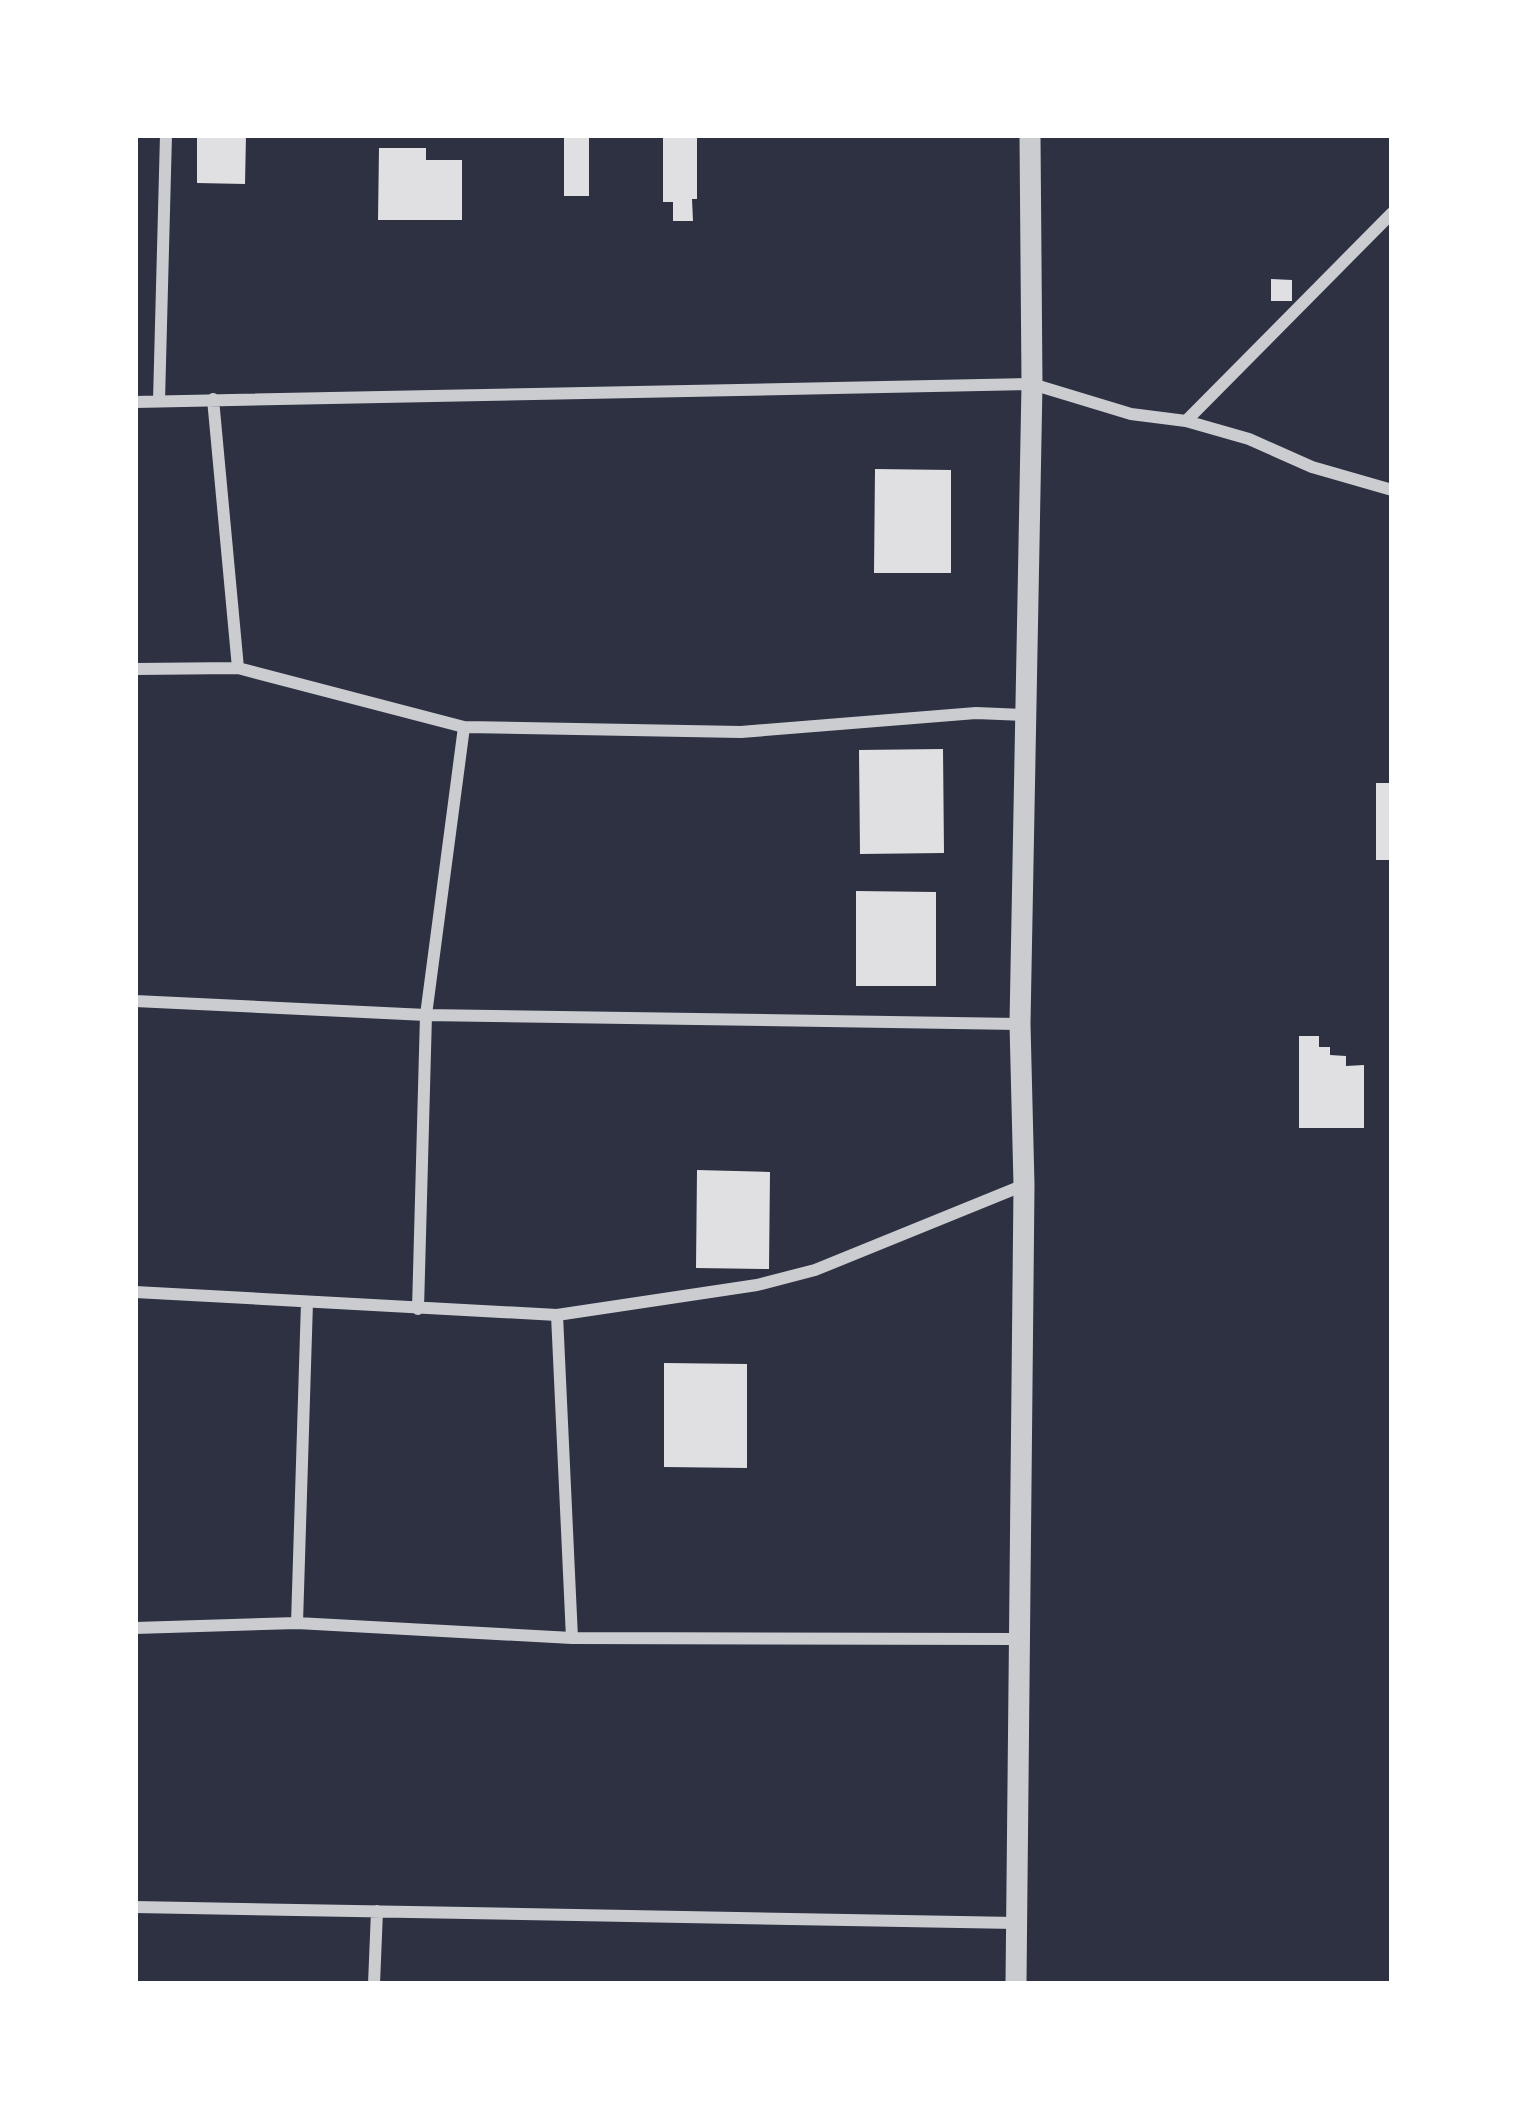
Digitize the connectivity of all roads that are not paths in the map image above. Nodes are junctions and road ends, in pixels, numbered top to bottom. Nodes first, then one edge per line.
1 (166, 135) edge
2 (1030, 135) edge
3 (1392, 213) edge
4 (1032, 384) junction
5 (213, 399) junction
6 (159, 400) junction
7 (135, 402) edge
8 (1186, 421) junction
9 (1392, 490) edge
10 (238, 668) junction
11 (135, 669) edge
12 (1026, 715) junction
13 (464, 727) junction
14 (135, 1001) edge
15 (426, 1015) junction
16 (1020, 1024) junction
17 (1024, 1185) junction
18 (135, 1292) edge
19 (307, 1302) junction
20 (418, 1309) junction
21 (557, 1315) junction
22 (297, 1623) junction
23 (135, 1628) edge
24 (572, 1638) junction
25 (1018, 1639) junction
26 (135, 1907) edge
27 (377, 1911) junction
28 (1016, 1923) junction
29 (374, 1984) edge
30 (1016, 1984) edge

1 - 6 street
2 - 4 street
3 - 8 street
4 - 5 street
4 - 8 street
4 - 12 street
5 - 6 street
5 - 10 street
6 - 7 street
8 - 9 street
10 - 11 street
10 - 13 street
12 - 13 street
12 - 16 street
13 - 15 street
14 - 15 street
15 - 16 street
15 - 20 street
16 - 17 street
17 - 21 street
17 - 25 street
18 - 19 street
19 - 20 street
19 - 22 street
20 - 21 street
21 - 24 street
22 - 23 street
22 - 24 street
24 - 25 street
25 - 28 street
26 - 27 street
27 - 28 street
27 - 29 street
28 - 30 street

